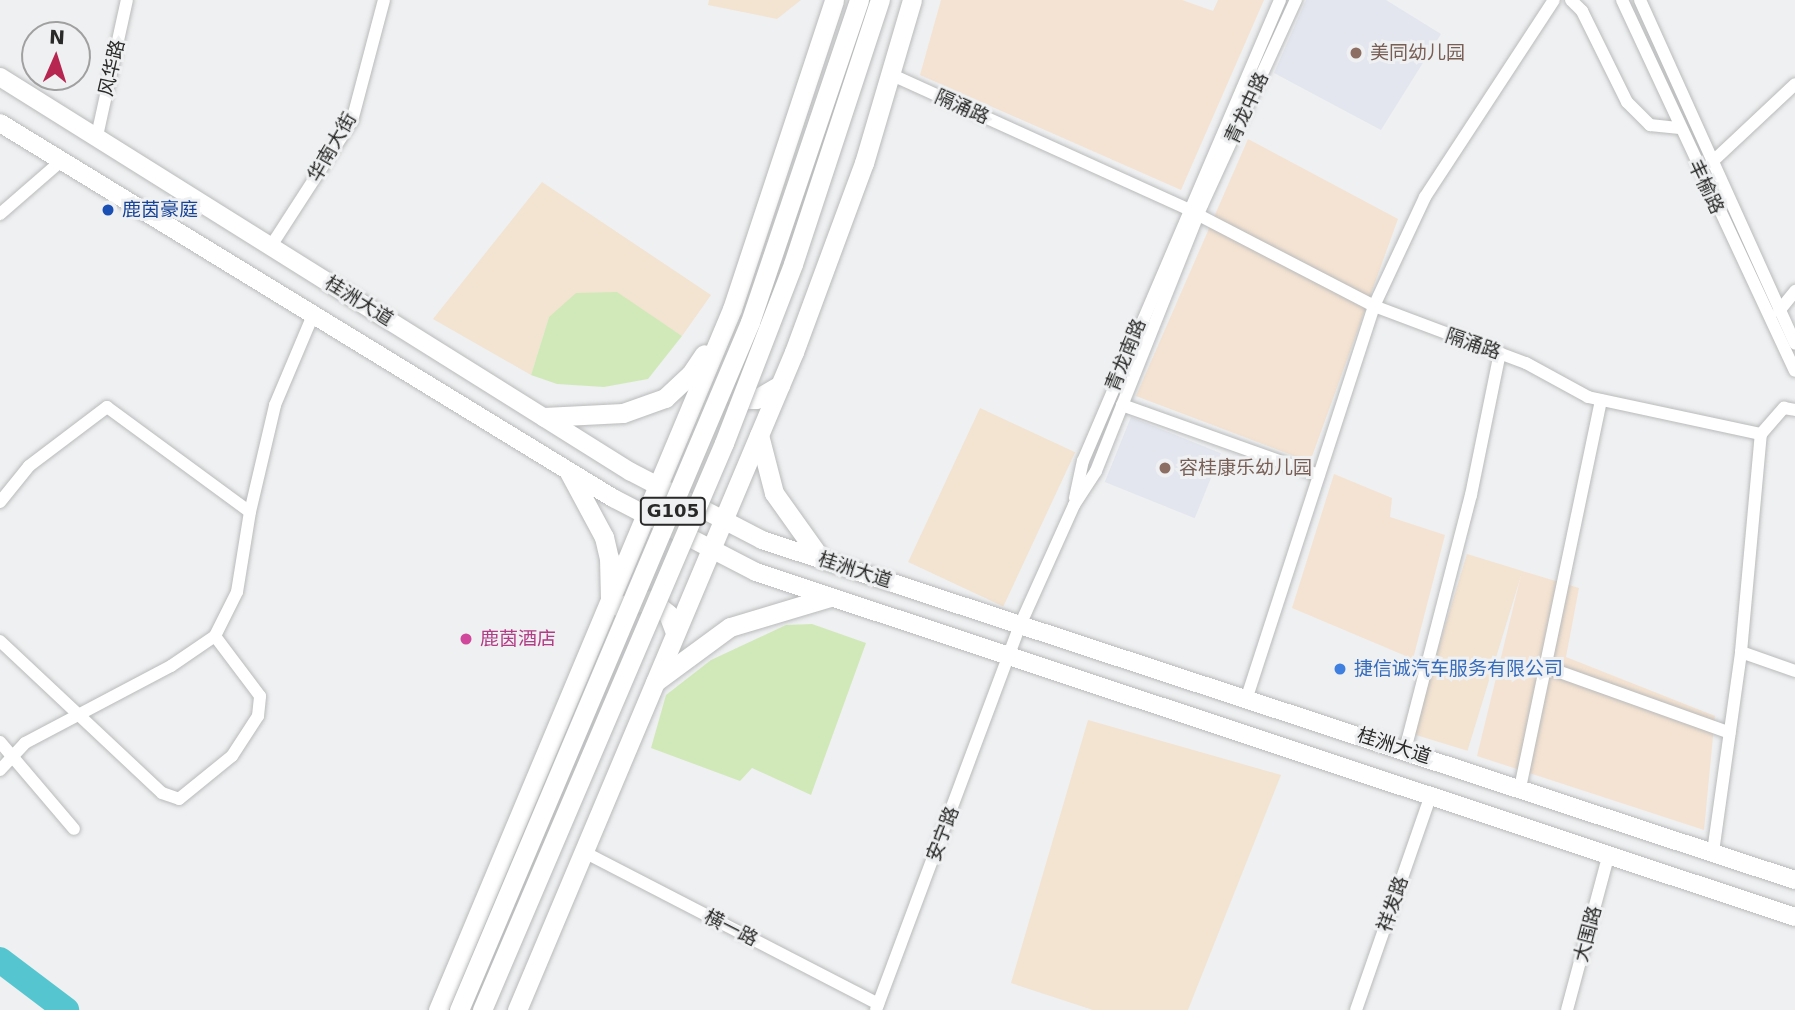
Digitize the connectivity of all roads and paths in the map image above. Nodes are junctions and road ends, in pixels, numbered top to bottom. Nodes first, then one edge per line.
1 (127, 0) edge
2 (384, 0) edge
3 (834, 0) edge
4 (859, 0) edge
5 (880, 0) edge
6 (912, 0) edge
7 (1280, 0) edge
8 (1296, 0) edge
9 (1554, 0) edge
10 (1571, 0) edge
11 (1622, 0) edge
12 (1640, 0) edge
13 (890, 74) junction
14 (0, 77) edge
15 (1795, 84) edge
16 (0, 123) edge
17 (1680, 128) junction
18 (97, 136) junction
19 (61, 161) junction
20 (1711, 163) junction
21 (1192, 212) junction
22 (0, 215) edge
23 (271, 246) junction
24 (1795, 291) edge
25 (1374, 306) junction
26 (732, 309) junction
27 (1779, 311) junction
28 (313, 315) junction
29 (1795, 344) edge
30 (1500, 353) junction
31 (709, 365) junction
32 (1795, 371) edge
33 (780, 385) junction
34 (1601, 400) junction
35 (1122, 405) junction
36 (1795, 410) edge
37 (544, 417) junction
38 (1761, 434) junction
39 (759, 435) junction
40 (569, 472) junction
41 (1319, 475) junction
42 (660, 488) junction
43 (0, 502) edge
44 (1074, 505) junction
45 (250, 512) junction
46 (649, 515) junction
47 (723, 521) junction
48 (710, 549) junction
49 (821, 559) junction
50 (830, 597) junction
51 (608, 610) junction
52 (1021, 622) junction
53 (675, 632) junction
54 (215, 636) junction
55 (0, 641) edge
56 (1741, 652) junction
57 (1010, 659) junction
58 (1546, 667) junction
59 (1795, 671) edge
60 (654, 682) junction
61 (1247, 697) junction
62 (80, 712) junction
63 (1730, 733) junction
64 (0, 742) edge
65 (1405, 750) junction
66 (11, 755) junction
67 (0, 771) edge
68 (1520, 788) junction
69 (1430, 798) junction
70 (74, 829) dead end
71 (584, 852) junction
72 (1713, 852) junction
73 (1608, 857) junction
74 (1795, 880) edge
75 (1795, 917) edge
76 (877, 1007) edge
77 (438, 1010) edge
78 (459, 1010) edge
79 (482, 1010) edge
80 (517, 1010) edge
81 (1356, 1010) edge
82 (1567, 1010) edge

1 - 18 street, 风华路
2 - 23 street, 华南大街
3 - 26 main road
4 - 78 main road, G105, bridge
5 - 79 main road, G105 / G105, bridge
6 - 13 main road
7 - 21 street, 青龙中路
8 - 21 street, 青龙中路
9 - 25 street
10 - 17 street
11 - 17 street, 丰榆路
12 - 20 street, 丰榆路
13 - 21 street, 隔涌路
13 - 33 main road
14 - 18 main road, 桂洲大道
15 - 20 street
16 - 19 main road, 桂洲大道
17 - 32 street, 丰榆路
18 - 23 main road, 桂洲大道
19 - 22 street
19 - 28 main road, 桂洲大道
20 - 27 street, 丰榆路
21 - 25 street, 隔涌路
21 - 35 street, 青龙南路
21 - 44 street, 青龙南路
23 - 37 main road, 桂洲大道
24 - 27 street
25 - 30 street, 隔涌路
25 - 41 street
26 - 31 main road
26 - 37 main road
27 - 29 street, 丰榆路
28 - 40 main road, 桂洲大道
28 - 45 street
30 - 34 street, 隔涌路
30 - 65 street
31 - 33 main road
31 - 42 main road
33 - 39 main road
34 - 38 street, 隔涌路
34 - 58 street
35 - 41 street
35 - 44 street, 青龙南路
36 - 38 street
37 - 42 main road, 桂洲大道
38 - 56 street
39 - 47 main road
39 - 49 main road
40 - 46 main road, 桂洲大道
40 - 51 main road
41 - 61 street
42 - 46 main road
42 - 47 main road, 桂洲大道
43 - 45 street
44 - 52 street, 青龙南路
45 - 54 street
46 - 48 main road, 桂洲大道
46 - 51 main road
47 - 48 main road
47 - 49 main road, 桂洲大道
48 - 50 main road, 桂洲大道
48 - 53 main road
49 - 52 main road, 桂洲大道
50 - 57 main road, 桂洲大道
50 - 60 main road
51 - 53 main road
51 - 77 main road
52 - 57 street, 青龙南路
52 - 61 main road, 桂洲大道
53 - 60 main road
54 - 62 street
54 - 62 street
55 - 62 street
56 - 59 street
56 - 63 street
57 - 69 main road, 桂洲大道
57 - 76 street, 安宁路
58 - 63 street
58 - 68 street
60 - 71 main road
61 - 65 main road, 桂洲大道
62 - 66 street
63 - 72 street
64 - 66 street
65 - 68 main road, 桂洲大道
66 - 67 street
66 - 70 street
68 - 72 main road, 桂洲大道
69 - 73 main road, 桂洲大道
69 - 81 street, 祥发路
71 - 76 street, 横一路
71 - 80 main road
72 - 74 main road, 桂洲大道
73 - 75 main road, 桂洲大道
73 - 82 street, 大围路

